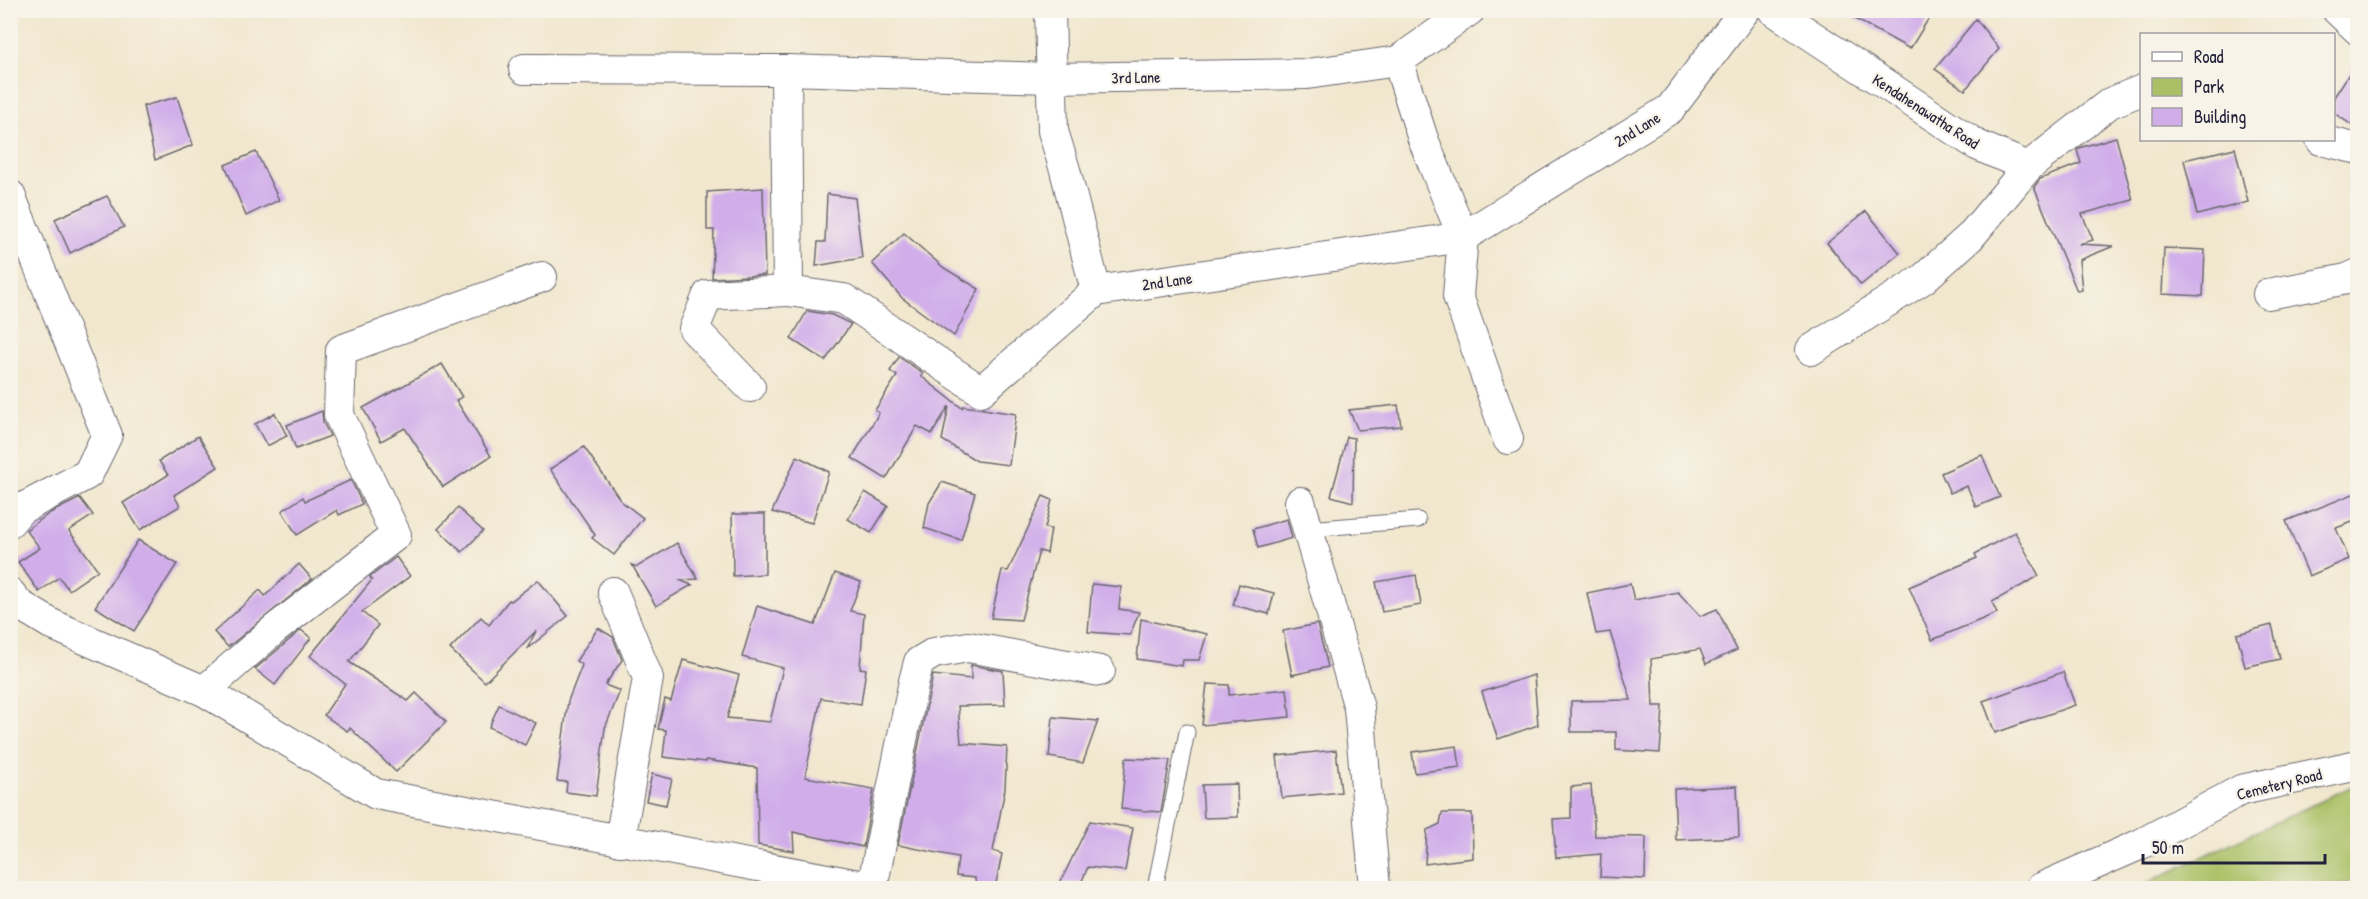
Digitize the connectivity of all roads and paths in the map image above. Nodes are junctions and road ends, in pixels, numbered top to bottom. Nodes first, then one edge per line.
1 (1050, 10) edge
2 (1470, 10) edge
3 (1745, 10) edge
4 (1773, 10) edge
5 (2337, 10) edge
6 (2358, 30) edge
7 (1398, 61) junction
8 (524, 69) dead end
9 (786, 70) junction
10 (1050, 78) junction
11 (2140, 91) edge
12 (2325, 141) edge
13 (2358, 149) edge
14 (2028, 167) junction
15 (10, 195) edge
16 (1463, 237) junction
17 (2358, 274) edge
18 (542, 277) dead end
19 (788, 291) junction
20 (1096, 291) junction
21 (2268, 294) dead end
22 (1811, 350) dead end
23 (750, 387) dead end
24 (1508, 439) dead end
25 (1304, 516) joint
26 (1418, 520) dead end
27 (10, 522) edge
28 (10, 592) edge
29 (613, 592) dead end
30 (1100, 670) dead end
31 (204, 691) junction
32 (1187, 732) dead end
33 (2358, 765) edge
34 (620, 841) junction
35 (874, 888) edge
36 (1155, 888) edge
37 (1376, 888) edge
38 (2041, 888) edge

1 - 10 street
2 - 7 street, 3rd Lane
3 - 16 street, 2nd Lane
4 - 14 street, Kendahenawatha Road
5 - 6 street
7 - 10 street, 3rd Lane
7 - 16 street
8 - 9 street, 3rd Lane
9 - 10 street, 3rd Lane
9 - 19 street
10 - 20 street
11 - 14 street
12 - 13 street
14 - 22 street
15 - 27 street
16 - 20 street, 2nd Lane
16 - 24 street
17 - 21 street
18 - 31 street
19 - 20 street
19 - 23 street
25 - 26 lane
25 - 37 street
28 - 31 street
29 - 34 street
30 - 35 street
31 - 34 street
32 - 36 lane
33 - 38 street, Cemetery Road
34 - 35 street

